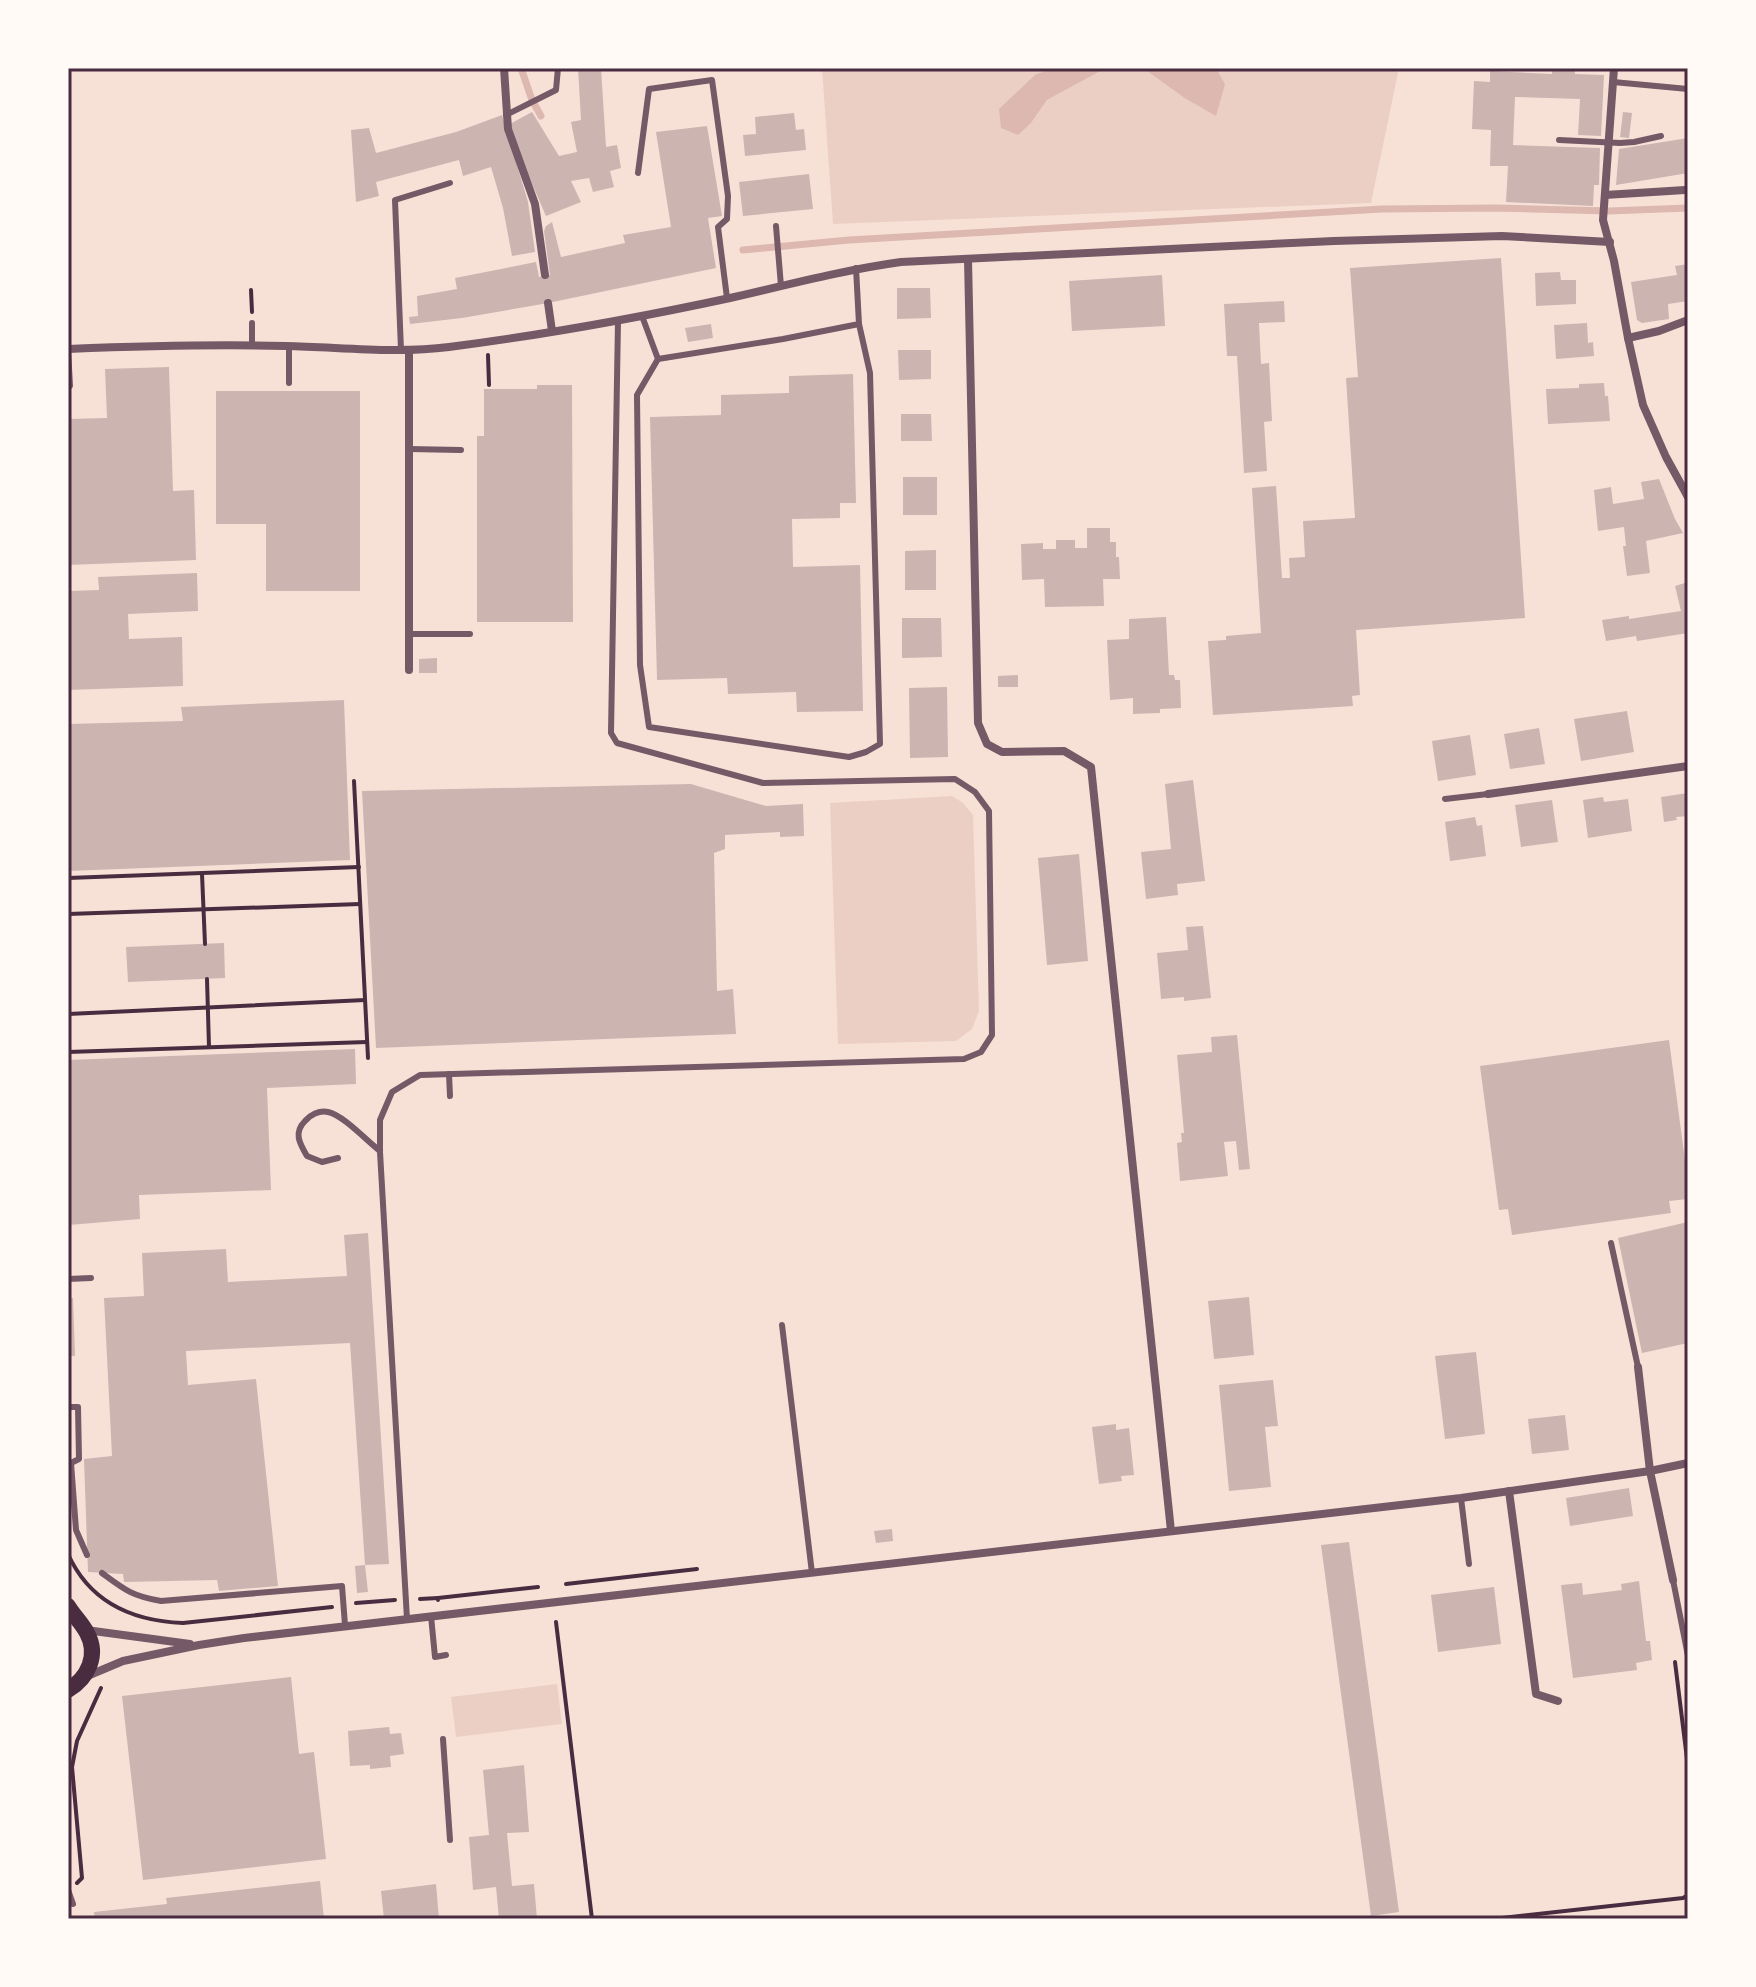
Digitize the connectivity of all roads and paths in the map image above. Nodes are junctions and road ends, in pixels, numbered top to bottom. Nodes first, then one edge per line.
1 (504, 68) edge
2 (558, 68) edge
3 (1614, 68) edge
4 (1613, 82) junction
5 (1688, 89) edge
6 (506, 115) junction
7 (1661, 136) dead end
8 (1559, 140) dead end
9 (1608, 143) junction
10 (638, 173) dead end
11 (450, 183) dead end
12 (1686, 190) edge
13 (1605, 195) junction
14 (776, 226) dead end
15 (1610, 242) junction
16 (968, 259) junction
17 (856, 268) junction
18 (545, 275) dead end
19 (781, 286) junction
20 (251, 290) dead end
21 (727, 298) junction
22 (548, 303) dead end
23 (642, 316) junction
24 (1688, 320) edge
25 (618, 321) junction
26 (252, 323) joint
27 (859, 324) junction
28 (552, 331) junction
29 (1628, 338) junction
30 (252, 345) junction
31 (289, 346) junction
32 (68, 349) edge
33 (405, 350) junction
34 (658, 359) junction
35 (489, 374) dead end
36 (289, 383) dead end
37 (489, 385) dead end
38 (68, 387) edge
39 (409, 449) junction
40 (461, 450) dead end
41 (1688, 497) edge
42 (409, 634) junction
43 (470, 634) dead end
44 (409, 670) dead end
45 (1688, 766) edge
46 (354, 781) dead end
47 (1488, 794) joint
48 (1445, 799) dead end
49 (359, 867) junction
50 (202, 873) junction
51 (68, 878) edge
52 (360, 904) junction
53 (204, 910) junction
54 (68, 914) edge
55 (205, 944) dead end
56 (207, 979) dead end
57 (365, 1000) junction
58 (208, 1007) junction
59 (68, 1014) edge
60 (367, 1042) junction
61 (209, 1047) junction
62 (68, 1052) edge
63 (368, 1058) dead end
64 (449, 1074) junction
65 (450, 1096) dead end
66 (380, 1152) junction
67 (338, 1158) dead end
68 (1611, 1243) dead end
69 (91, 1278) dead end
70 (68, 1279) edge
71 (782, 1325) dead end
72 (1638, 1367) joint
73 (68, 1407) edge
74 (1688, 1463) edge
75 (1650, 1471) junction
76 (1509, 1491) junction
77 (1461, 1498) junction
78 (1171, 1531) junction
79 (68, 1554) edge
80 (87, 1555) dead end
81 (1469, 1564) dead end
82 (702, 1570) dead end
83 (102, 1573) dead end
84 (812, 1573) junction
85 (1673, 1580) joint
86 (554, 1585) dead end
87 (539, 1587) dead end
88 (434, 1593) dead end
89 (440, 1598) dead end
90 (419, 1599) dead end
91 (371, 1602) dead end
92 (355, 1603) dead end
93 (330, 1607) dead end
94 (431, 1616) junction
95 (74, 1617) edge
96 (407, 1619) junction
97 (556, 1622) dead end
98 (345, 1625) junction
99 (199, 1645) junction
100 (446, 1655) dead end
101 (1688, 1656) edge
102 (107, 1681) dead end
103 (77, 1683) edge
104 (1558, 1701) dead end
105 (68, 1707) edge
106 (443, 1739) dead end
107 (70, 1761) edge
108 (1688, 1767) edge
109 (450, 1840) dead end
110 (82, 1878) dead end
111 (68, 1890) edge
112 (1688, 1895) edge
113 (73, 1904) dead end
114 (592, 1919) edge
115 (1493, 1919) edge

1 - 6 street
2 - 6 lane
3 - 4 street
4 - 5 lane
4 - 9 street
6 - 18 street
7 - 9 lane
8 - 9 lane
9 - 13 street
10 - 21 lane
11 - 33 lane
12 - 13 street
13 - 15 street
14 - 19 lane
15 - 16 street
15 - 29 street
16 - 17 street
16 - 78 street
17 - 19 street
17 - 27 lane
19 - 21 street
20 - 26 path
21 - 23 street
22 - 28 street
23 - 25 street
23 - 34 lane
24 - 29 street
25 - 28 street
25 - 64 lane
26 - 30 lane
27 - 34 lane
27 - 34 lane
28 - 33 street
29 - 41 street
30 - 31 street
30 - 32 street
31 - 33 street
31 - 36 lane
32 - 38 lane
33 - 39 street
35 - 37 path
39 - 40 lane
39 - 42 street
42 - 43 lane
42 - 44 street
45 - 47 street
46 - 49 path
47 - 48 lane
49 - 50 path
49 - 52 path
50 - 51 path
50 - 53 path
52 - 53 path
52 - 57 path
53 - 54 path
53 - 55 path
56 - 58 path
57 - 58 path
57 - 60 path
58 - 59 path
58 - 61 path
60 - 61 path
60 - 63 path
61 - 62 path
64 - 65 lane
64 - 66 lane
66 - 67 lane
66 - 96 lane
68 - 72 lane
69 - 70 lane
71 - 84 lane
72 - 75 street
73 - 80 lane
74 - 75 street
75 - 76 street
75 - 85 street
76 - 77 street
76 - 104 street
77 - 78 street
77 - 81 lane
78 - 84 street
79 - 93 path
82 - 86 path
83 - 98 lane
84 - 94 street
85 - 101 lane
87 - 89 path
88 - 90 path
91 - 92 path
94 - 96 street
94 - 100 lane
95 - 99 street
95 - 103 main road
96 - 98 street
97 - 114 path
98 - 99 street
99 - 103 street
101 - 108 path
102 - 107 path
103 - 105 main road
106 - 109 lane
107 - 110 path
111 - 113 lane
112 - 115 path

